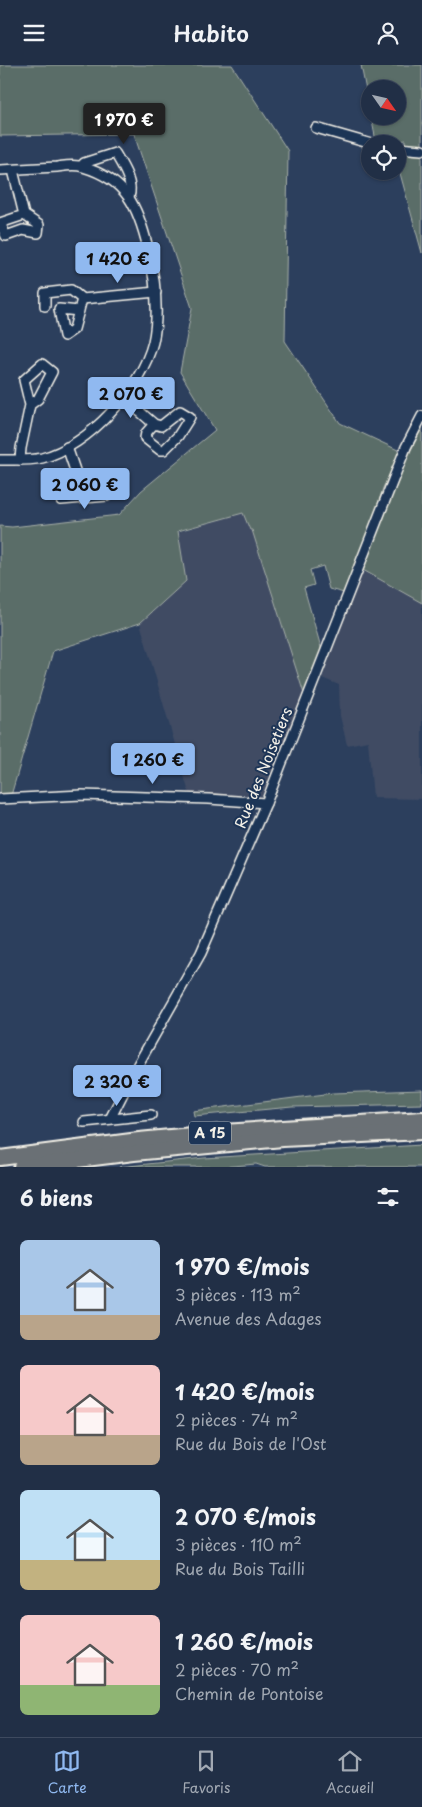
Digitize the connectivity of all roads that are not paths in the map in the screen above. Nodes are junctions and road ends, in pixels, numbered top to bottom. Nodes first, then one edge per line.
1 (316, 128) dead end
2 (361, 141) edge
3 (406, 149) edge
4 (422, 150) edge
5 (82, 166) junction
6 (13, 169) junction
7 (0, 170) edge
8 (129, 197) junction
9 (24, 215) dead end
10 (156, 292) junction
11 (82, 299) junction
12 (45, 306) dead end
13 (79, 311) dead end
14 (123, 397) junction
15 (30, 405) dead end
16 (422, 417) edge
17 (154, 424) junction
18 (67, 447) junction
19 (0, 460) edge
20 (20, 460) junction
21 (79, 482) junction
22 (0, 799) edge
23 (266, 803) junction
24 (151, 1115) dead end
25 (110, 1119) junction
26 (422, 1119) edge
27 (84, 1122) dead end
28 (422, 1132) edge
29 (0, 1158) edge
30 (21, 1167) edge

1 - 2 street
3 - 4 street
5 - 6 street
5 - 8 street
5 - 8 street
6 - 7 street
6 - 9 street
8 - 10 street
10 - 11 street
10 - 14 street
11 - 12 street
11 - 13 street
14 - 17 street
14 - 18 street
15 - 20 street
16 - 23 street, Rue des Noisetiers
17 - 17 street
18 - 20 street
18 - 21 street
19 - 20 street
21 - 21 street
22 - 23 street
23 - 25 street, Rue des Noisetiers
24 - 25 street
25 - 27 street
26 - 29 highway, A 15
28 - 30 highway, A 15

